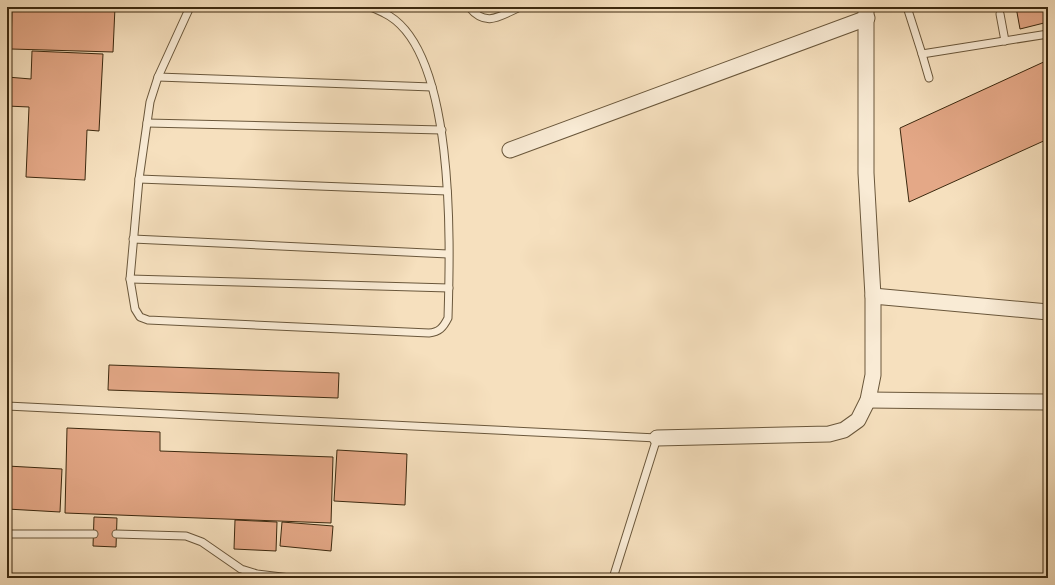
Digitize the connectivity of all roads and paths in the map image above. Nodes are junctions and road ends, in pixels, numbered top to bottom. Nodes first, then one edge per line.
1 (190, 7) edge
2 (367, 7) edge
3 (469, 7) edge
4 (520, 7) edge
5 (907, 7) edge
6 (866, 13) edge
7 (1000, 14) dead end
8 (1048, 34) edge
9 (1005, 41) junction
10 (922, 54) junction
11 (158, 77) junction
12 (930, 78) dead end
13 (432, 87) junction
14 (147, 123) junction
15 (442, 130) junction
16 (510, 150) dead end
17 (139, 179) junction
18 (447, 191) junction
19 (133, 239) junction
20 (448, 254) junction
21 (130, 279) junction
22 (449, 288) junction
23 (873, 296) junction
24 (1048, 312) edge
25 (868, 400) junction
26 (1048, 402) edge
27 (7, 406) edge
28 (657, 438) junction
29 (7, 534) edge
30 (94, 534) dead end
31 (116, 534) dead end
32 (290, 578) edge
33 (613, 578) edge

1 - 11 lane
2 - 13 lane
3 - 4 lane
5 - 10 lane
6 - 16 street
6 - 23 street
7 - 9 lane
8 - 9 lane
9 - 10 lane
10 - 12 lane
11 - 13 lane
11 - 14 lane
13 - 15 lane
14 - 15 lane
14 - 17 lane
15 - 18 lane
17 - 18 lane
17 - 19 lane
18 - 20 lane
19 - 20 lane
19 - 21 lane
20 - 22 lane
21 - 22 lane
21 - 22 lane
23 - 24 street
23 - 25 street
25 - 26 street
25 - 28 street
27 - 28 lane
28 - 33 lane
29 - 30 lane
31 - 32 lane

